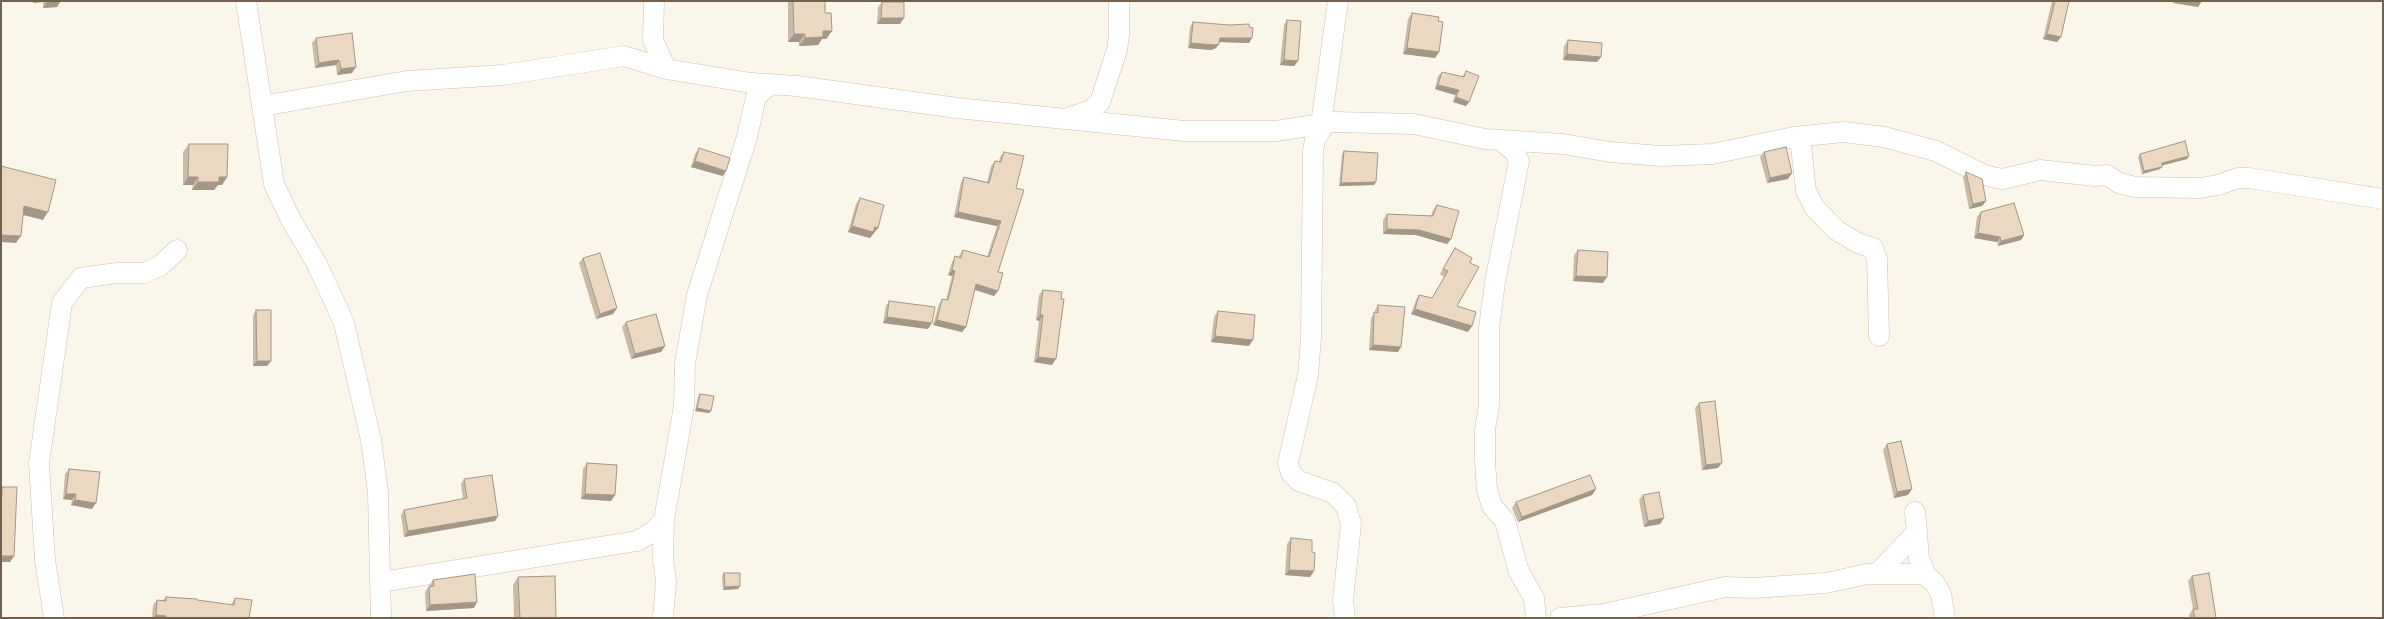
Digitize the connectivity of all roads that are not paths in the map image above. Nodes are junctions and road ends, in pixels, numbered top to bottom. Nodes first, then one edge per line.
1 (246, 1) edge
2 (654, 1) edge
3 (1120, 1) edge
4 (1338, 1) edge
5 (653, 40) junction
6 (624, 56) junction
7 (666, 69) junction
8 (759, 88) junction
9 (1100, 102) junction
10 (262, 106) junction
11 (1065, 119) junction
12 (1118, 124) junction
13 (1316, 129) junction
14 (1800, 137) junction
15 (1500, 140) junction
16 (1531, 142) junction
17 (1519, 161) junction
18 (2383, 199) edge
19 (177, 250) dead end
20 (1879, 336) dead end
21 (1915, 512) dead end
22 (664, 520) junction
23 (1918, 532) junction
24 (637, 541) junction
25 (663, 559) junction
26 (1877, 574) junction
27 (1926, 575) junction
28 (381, 582) junction
29 (1536, 617) edge
30 (54, 618) edge
31 (381, 618) edge
32 (663, 618) edge
33 (1345, 618) edge
34 (1560, 618) edge
35 (1945, 618) edge

1 - 10 street
2 - 5 street
3 - 9 street
4 - 13 street
5 - 6 street
5 - 7 street
6 - 7 street
6 - 10 street
7 - 8 street
8 - 11 street
8 - 22 street
9 - 11 street
9 - 12 street
10 - 28 street
11 - 12 street
12 - 13 street
13 - 15 street
13 - 33 street
14 - 16 street
14 - 18 street
14 - 20 street
15 - 16 street
15 - 17 street
16 - 17 street
17 - 29 street
19 - 30 street
21 - 23 street
22 - 24 street
22 - 25 street
23 - 26 street
23 - 27 street
24 - 25 street
24 - 28 street
25 - 32 street
26 - 27 street
26 - 34 street
27 - 35 street
28 - 31 street

